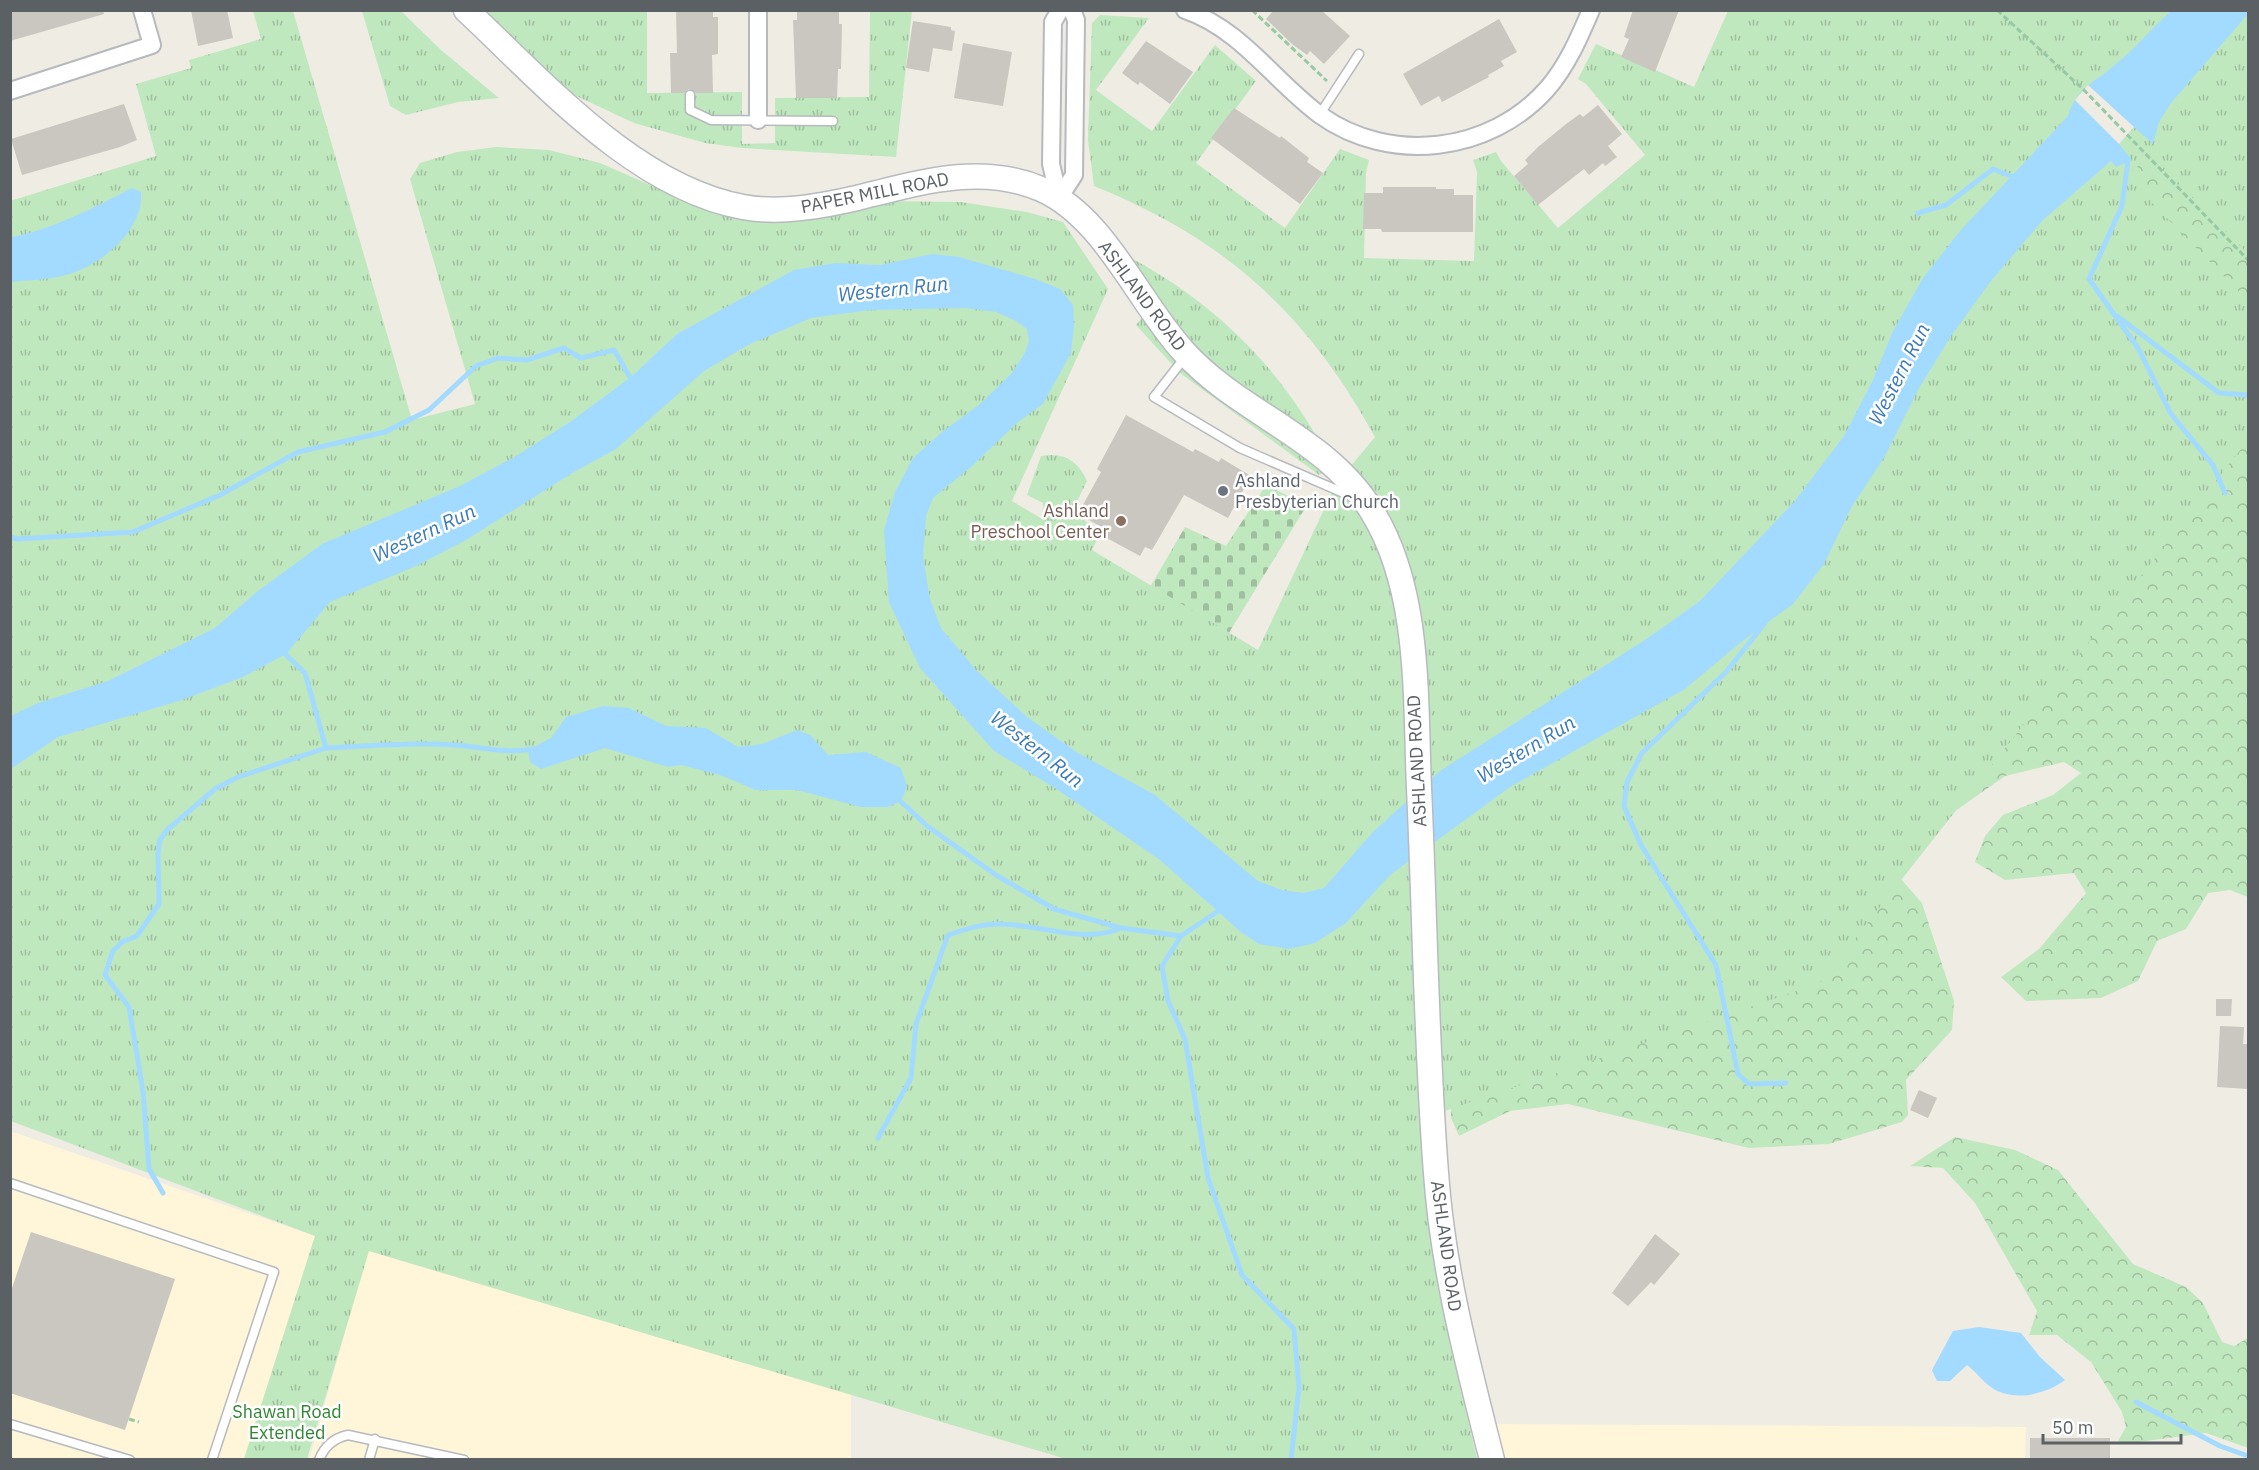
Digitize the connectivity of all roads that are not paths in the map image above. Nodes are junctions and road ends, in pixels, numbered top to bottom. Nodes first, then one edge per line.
1 (142, 10) edge
2 (466, 10) edge
3 (758, 10) edge
4 (1060, 10) edge
5 (1072, 10) edge
6 (1185, 10) edge
7 (1591, 10) edge
8 (1359, 54) dead end
9 (10, 91) edge
10 (690, 95) dead end
11 (1320, 114) junction
12 (758, 120) junction
13 (833, 121) dead end
14 (1059, 198) junction
15 (1187, 356) junction
16 (1367, 502) junction
17 (10, 1183) edge
18 (10, 1424) edge
19 (375, 1439) junction
20 (130, 1460) edge
21 (212, 1460) edge
22 (319, 1460) edge
23 (369, 1460) edge
24 (464, 1460) edge
25 (1492, 1460) edge

1 - 9 street
2 - 14 main road, PAPER MILL ROAD
3 - 12 street
4 - 14 street
5 - 14 street
6 - 11 street
7 - 11 street
8 - 11 lane
10 - 12 lane
12 - 13 lane
14 - 15 main road, ASHLAND ROAD
15 - 16 main road, ASHLAND ROAD
15 - 16 lane
16 - 25 main road, ASHLAND ROAD
17 - 21 lane
18 - 20 lane
19 - 22 lane
19 - 23 lane
19 - 24 lane

